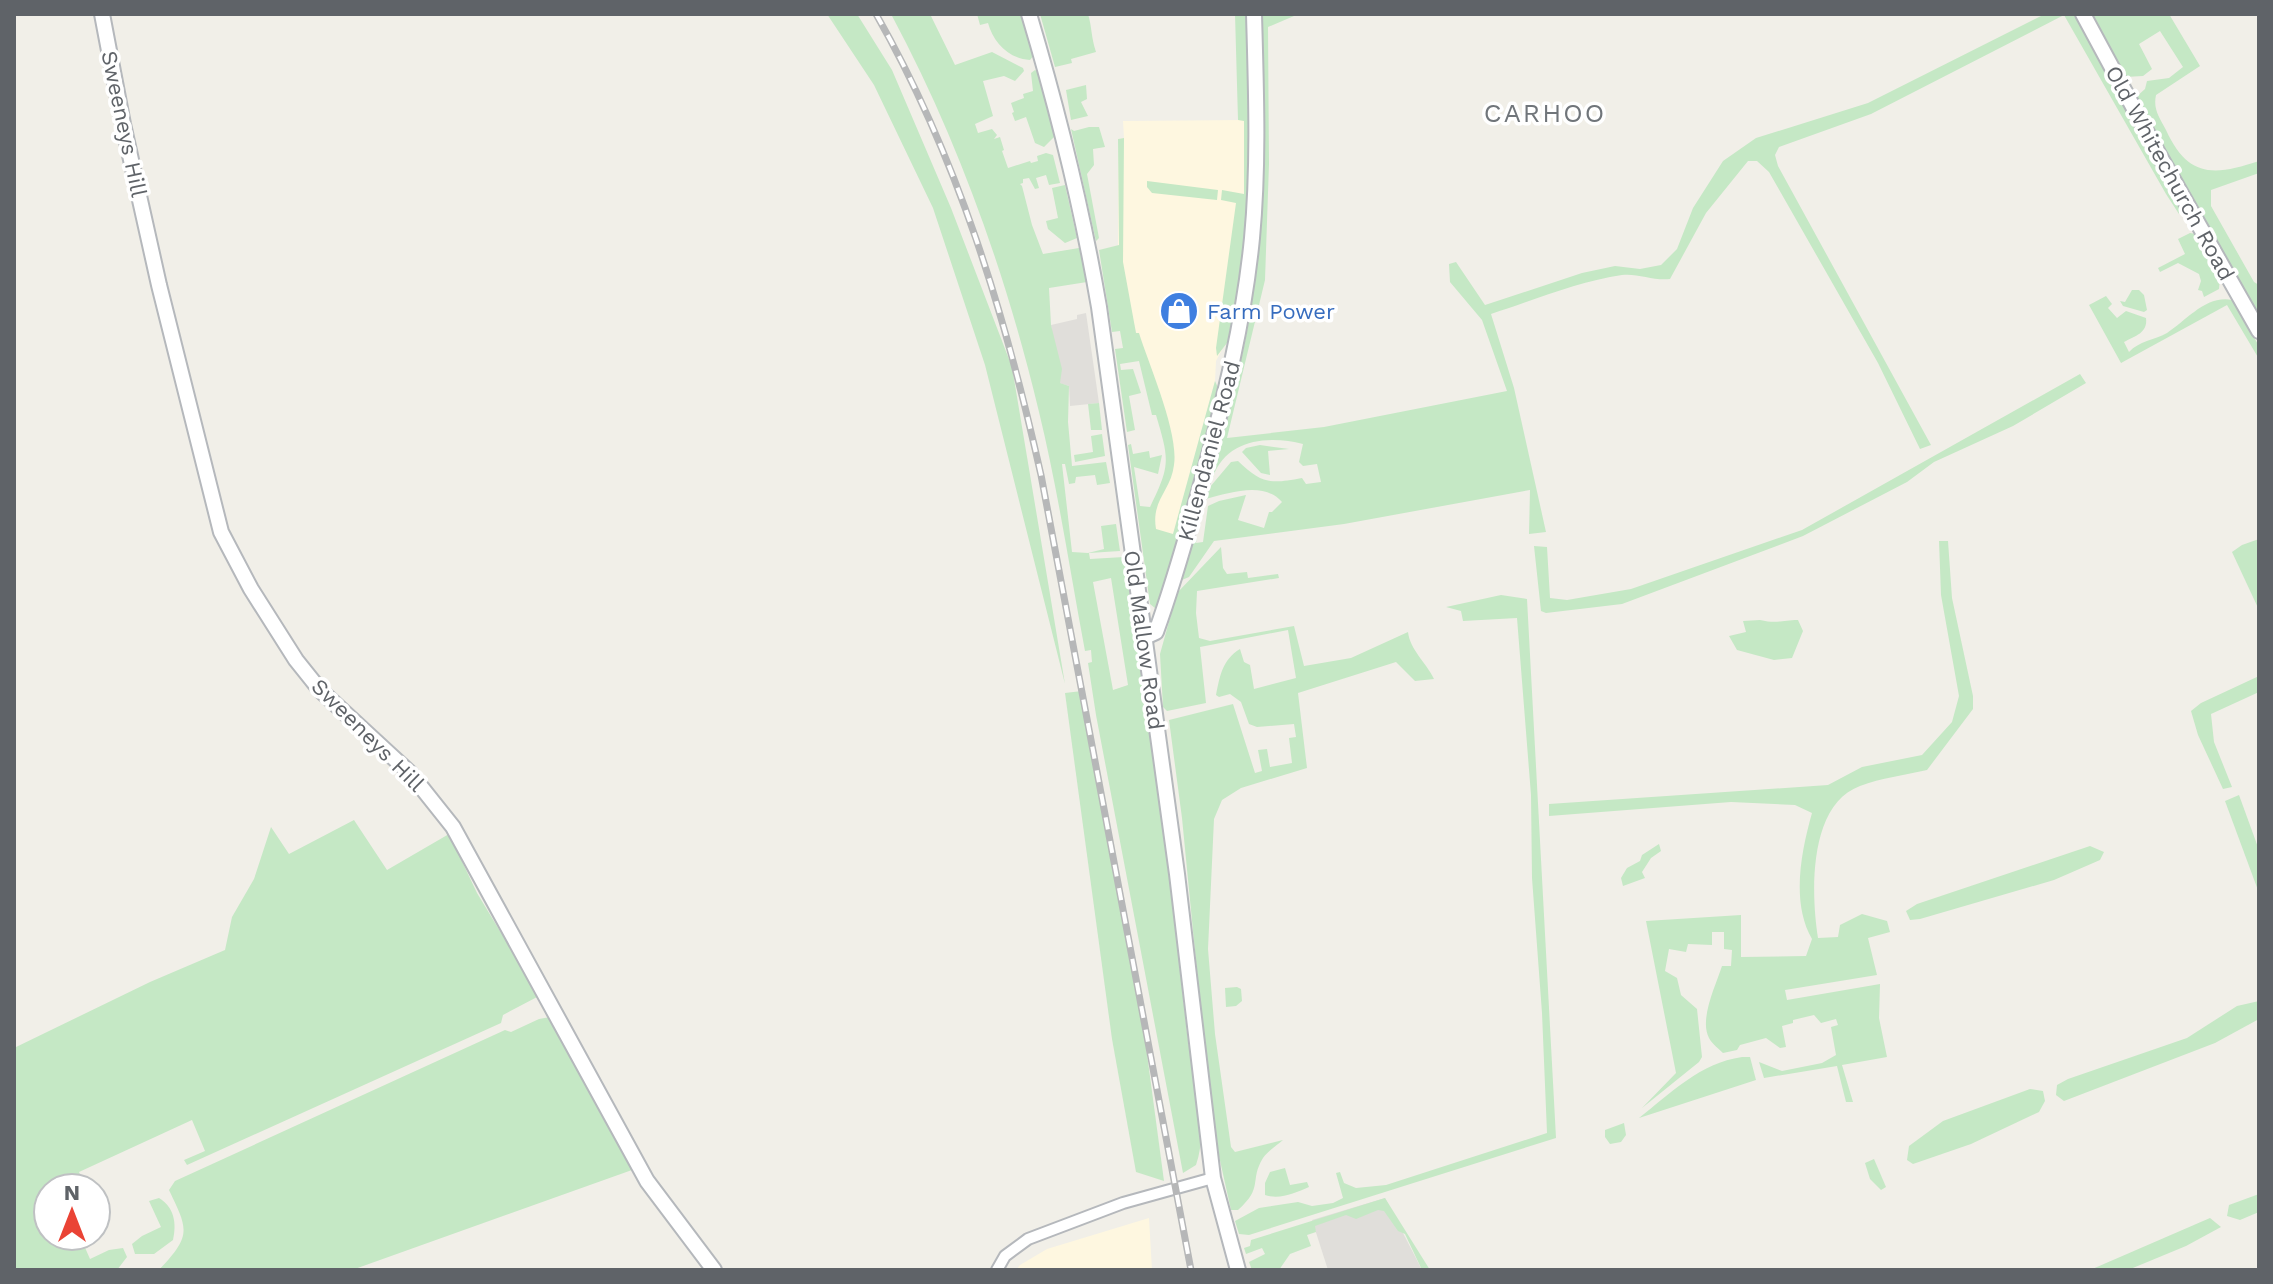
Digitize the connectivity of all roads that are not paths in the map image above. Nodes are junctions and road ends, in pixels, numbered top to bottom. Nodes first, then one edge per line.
1 (102, 14) edge
2 (1029, 14) edge
3 (1254, 14) edge
4 (2083, 14) edge
5 (2259, 331) edge
6 (1143, 638) junction
7 (1213, 1178) junction
8 (714, 1270) edge
9 (997, 1270) edge
10 (1238, 1270) edge

1 - 8 street, Sweeneys Hill
2 - 6 street, Old Mallow Road
3 - 6 street, Killendaniel Road
4 - 5 street, Old Whitechurch Road
6 - 7 street, Old Mallow Road
7 - 9 street
7 - 10 street, Old Mallow Road

